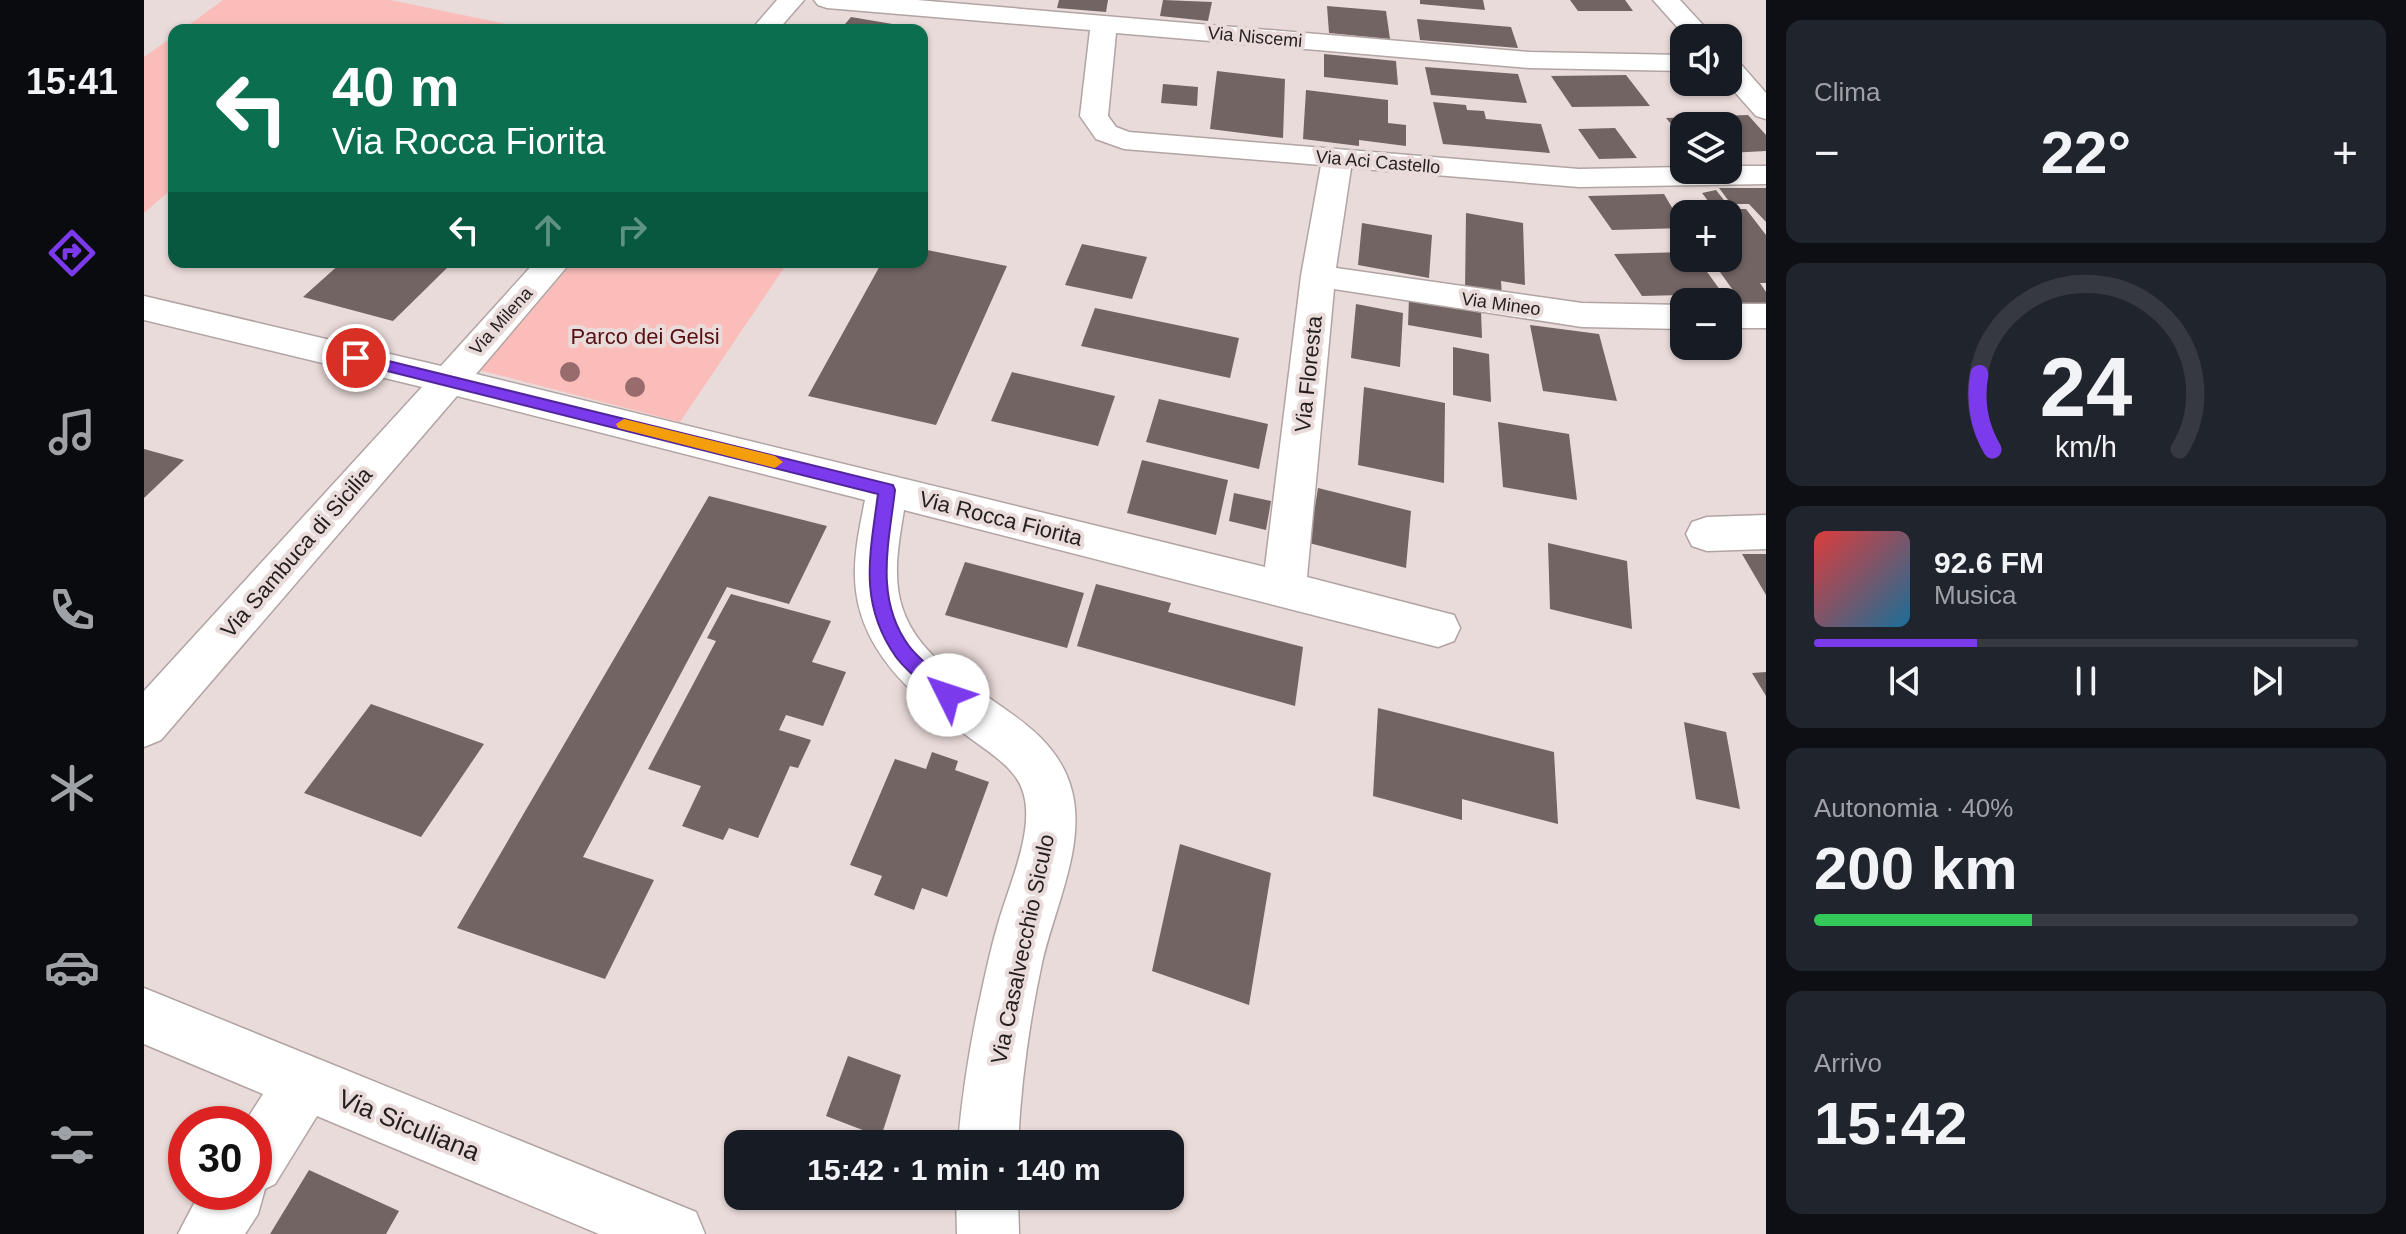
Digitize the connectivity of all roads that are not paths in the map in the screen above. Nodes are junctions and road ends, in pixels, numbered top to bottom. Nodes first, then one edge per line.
1 (791, 0) edge
2 (827, 0) edge
3 (1666, 0) edge
4 (769, 24) edge
5 (1104, 24) junction
6 (1689, 24) edge
7 (1670, 63) edge
8 (1742, 72) edge
9 (1766, 110) edge
10 (1337, 159) junction
11 (1766, 175) edge
12 (549, 268) edge
13 (1318, 276) junction
14 (144, 308) edge
15 (1742, 316) edge
16 (1766, 316) edge
17 (1670, 317) edge
18 (447, 380) junction
19 (887, 490) junction
20 (1766, 532) edge
21 (1707, 534) dead end
22 (1284, 589) junction
23 (1438, 628) dead end
24 (144, 725) edge
25 (144, 1016) edge
26 (305, 1082) junction
27 (989, 1130) edge
28 (272, 1134) edge
29 (224, 1210) edge
30 (987, 1210) edge
31 (209, 1234) edge
32 (674, 1234) edge
33 (988, 1234) edge

1 - 4 street
2 - 5 street, Via Niscemi
3 - 6 street
5 - 7 street, Via Niscemi
5 - 10 street, Via Aci Castello
8 - 9 street
10 - 11 street, Via Aci Castello
10 - 13 street, Via Floresta
12 - 18 street, Via Milena
13 - 17 street, Via Mineo
13 - 22 street, Via Floresta
14 - 18 street, Via Rocca Fiorita
15 - 16 street
18 - 19 street, Via Rocca Fiorita
18 - 24 street, Via Sambuca di Sicilia
19 - 22 street, Via Rocca Fiorita
19 - 27 street, Via Casalvecchio Siculo
20 - 21 street
22 - 23 street, Via Rocca Fiorita
25 - 26 street, Via Siculiana
26 - 28 street
26 - 32 street, Via Siculiana
29 - 31 street
30 - 33 street

